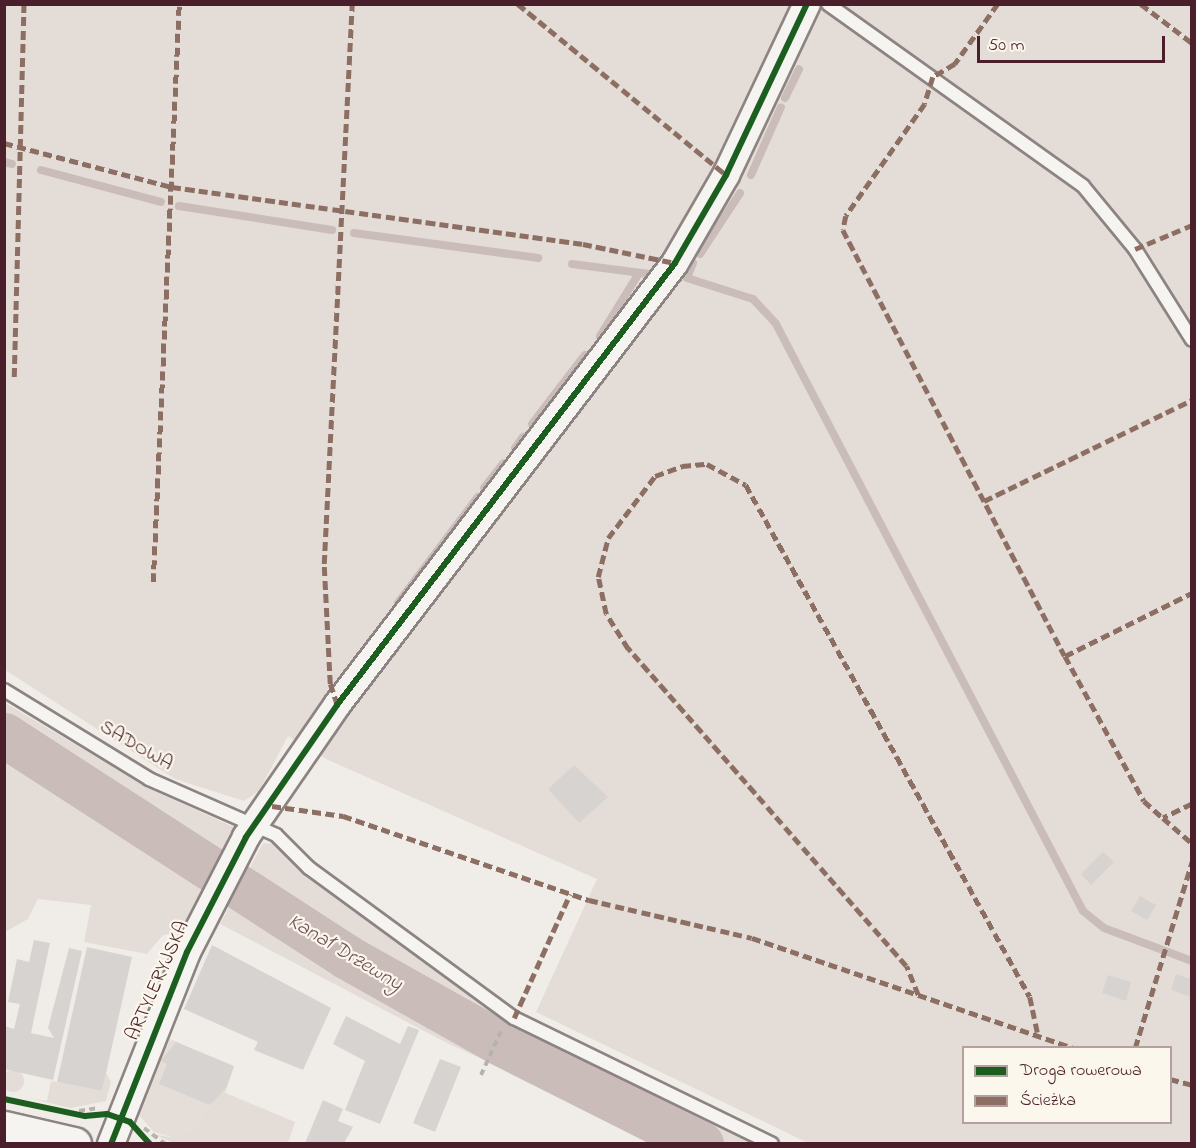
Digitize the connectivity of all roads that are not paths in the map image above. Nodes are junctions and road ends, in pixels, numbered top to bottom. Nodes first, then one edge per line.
1 (807, 4) edge
2 (828, 4) edge
3 (1191, 340) edge
4 (4, 690) edge
5 (251, 830) junction
6 (4, 1128) edge
7 (72, 1128) edge
8 (111, 1143) edge
9 (771, 1143) edge

1 - 5 street, ARTYLERYJSKA
2 - 3 lane
4 - 5 lane, SADOWA
5 - 8 street, ARTYLERYJSKA
5 - 9 lane, SADOWA
6 - 7 street

